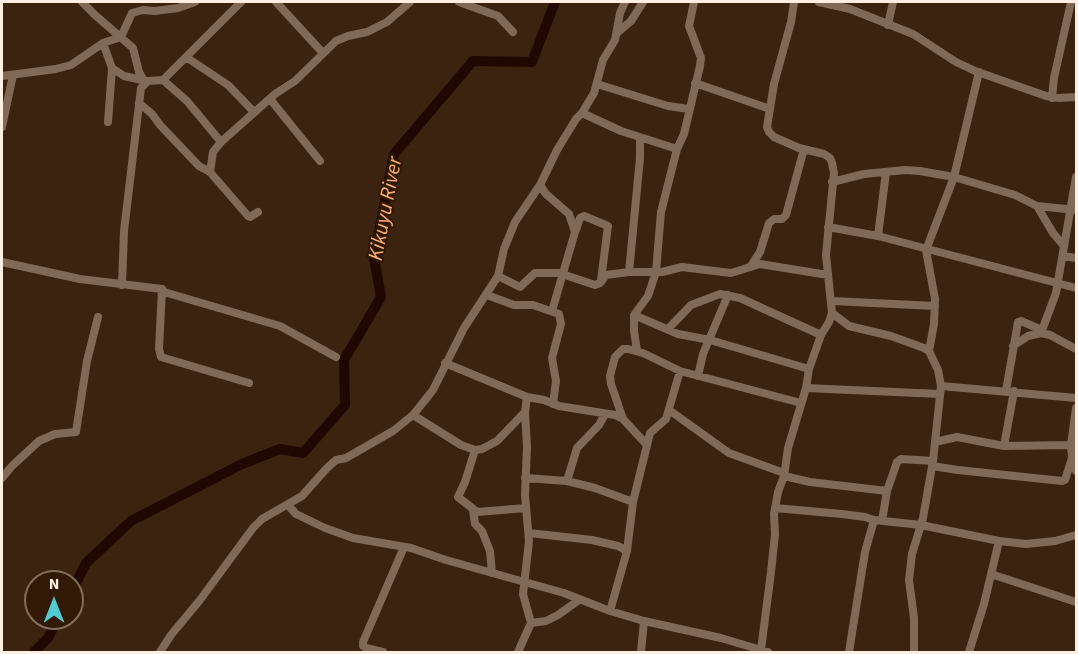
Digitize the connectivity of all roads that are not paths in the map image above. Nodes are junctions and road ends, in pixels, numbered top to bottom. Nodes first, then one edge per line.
1 (82, 2) edge
2 (195, 2) edge
3 (241, 2) edge
4 (276, 2) edge
5 (410, 2) edge
6 (459, 2) edge
7 (625, 2) edge
8 (643, 2) edge
9 (694, 2) edge
10 (794, 2) edge
11 (819, 2) edge
12 (893, 2) edge
13 (1071, 2) edge
14 (833, 3) edge
15 (144, 6) edge
16 (888, 25) junction
17 (513, 32) dead end
18 (617, 33) junction
19 (121, 37) junction
20 (103, 43) junction
21 (323, 53) junction
22 (186, 57) junction
23 (112, 68) junction
24 (980, 72) junction
25 (13, 75) junction
26 (2, 76) edge
27 (163, 80) junction
28 (144, 81) junction
29 (695, 83) junction
30 (597, 84) junction
31 (1077, 97) edge
32 (1052, 98) junction
33 (270, 99) junction
34 (139, 103) junction
35 (689, 109) junction
36 (770, 109) junction
37 (254, 112) junction
38 (582, 113) junction
39 (108, 122) dead end
40 (2, 127) edge
41 (640, 138) junction
42 (220, 142) junction
43 (677, 149) junction
44 (804, 149) junction
45 (320, 161) dead end
46 (210, 172) junction
47 (886, 172) junction
48 (954, 177) junction
49 (1077, 177) edge
50 (832, 182) junction
51 (540, 185) junction
52 (1037, 206) junction
53 (1074, 210) edge
54 (258, 212) dead end
55 (828, 227) junction
56 (575, 232) junction
57 (878, 236) junction
58 (1064, 246) junction
59 (926, 249) junction
60 (1063, 256) junction
61 (1077, 258) edge
62 (2, 262) edge
63 (751, 266) junction
64 (628, 272) junction
65 (656, 272) junction
66 (563, 274) junction
67 (828, 275) junction
68 (498, 276) junction
69 (600, 283) junction
70 (1058, 284) junction
71 (122, 285) junction
72 (1077, 288) edge
73 (162, 289) junction
74 (487, 295) junction
75 (728, 295) junction
76 (832, 301) junction
77 (935, 306) junction
78 (552, 311) junction
79 (832, 313) junction
80 (634, 315) junction
81 (98, 317) dead end
82 (669, 329) junction
83 (1041, 332) junction
84 (821, 335) junction
85 (710, 340) junction
86 (1012, 346) junction
87 (1077, 349) edge
88 (637, 351) junction
89 (929, 351) junction
90 (336, 357) dead end
91 (445, 363) junction
92 (809, 369) junction
93 (680, 371) junction
94 (698, 376) junction
95 (249, 383) dead end
96 (806, 388) junction
97 (941, 390) junction
98 (1010, 391) junction
99 (527, 397) junction
100 (1077, 398) edge
101 (801, 403) junction
102 (553, 404) junction
103 (1077, 408) edge
104 (669, 410) junction
105 (525, 412) junction
106 (413, 414) junction
107 (605, 414) junction
108 (623, 419) junction
109 (1075, 429) edge
110 (935, 442) junction
111 (647, 445) junction
112 (1071, 445) junction
113 (1005, 446) junction
114 (475, 450) junction
115 (1072, 458) junction
116 (933, 463) junction
117 (1077, 471) edge
118 (784, 475) junction
119 (2, 478) edge
120 (525, 478) junction
121 (567, 481) junction
122 (887, 490) junction
123 (633, 502) junction
124 (288, 505) junction
125 (526, 508) junction
126 (775, 508) junction
127 (473, 510) junction
128 (878, 520) junction
129 (921, 525) junction
130 (529, 533) junction
131 (1077, 535) edge
132 (999, 541) junction
133 (404, 547) junction
134 (627, 551) junction
135 (492, 573) junction
136 (991, 574) junction
137 (523, 581) junction
138 (579, 600) junction
139 (1077, 602) edge
140 (610, 611) junction
141 (644, 621) junction
142 (531, 623) junction
143 (160, 652) edge
144 (383, 652) edge
145 (518, 652) edge
146 (641, 652) edge
147 (764, 652) edge
148 (849, 652) edge
149 (914, 652) edge
150 (969, 652) edge

1 - 19 street
2 - 15 street
3 - 22 street
4 - 21 street
5 - 21 street
6 - 17 street
7 - 18 street
8 - 18 street
9 - 29 street
10 - 36 street
11 - 14 street
12 - 16 street
13 - 32 street
14 - 16 street
15 - 19 street
16 - 24 street
18 - 30 street
19 - 20 street
19 - 28 street
20 - 23 street
20 - 25 street
21 - 33 street
22 - 27 street
22 - 37 street
23 - 28 street
23 - 39 street
24 - 32 street
24 - 48 street
25 - 26 street
25 - 40 street
27 - 28 street
27 - 42 street
28 - 34 street
29 - 35 street
29 - 36 street
30 - 35 street
30 - 38 street
31 - 32 street
33 - 37 street
33 - 45 street
34 - 46 street
34 - 71 street
35 - 43 street
36 - 44 street
37 - 42 street
38 - 41 street
38 - 51 street
41 - 43 street
41 - 64 street
42 - 46 street
43 - 65 street
44 - 50 street
44 - 63 street
46 - 54 street
47 - 48 street
47 - 50 street
47 - 57 street
48 - 52 street
48 - 59 street
49 - 53 street
50 - 55 street
51 - 56 street
51 - 68 street
52 - 53 street
52 - 58 street
53 - 58 street
55 - 57 street
55 - 67 street
56 - 66 street
56 - 69 street
57 - 59 street
58 - 60 street
59 - 70 street
59 - 77 street
60 - 61 street
60 - 70 street
62 - 71 street
63 - 65 street
63 - 67 street
64 - 65 street
64 - 69 street
65 - 80 street
66 - 68 street
66 - 69 street
66 - 78 street
67 - 76 street
68 - 74 street
70 - 72 street
70 - 83 street
71 - 73 street
73 - 90 street
73 - 95 street
74 - 78 street
74 - 91 street
75 - 82 street
75 - 84 street
75 - 85 street
76 - 77 street
76 - 79 street
77 - 89 street
78 - 102 street
79 - 84 street
79 - 89 street
80 - 82 street
80 - 88 street
81 - 119 street
82 - 85 street
83 - 86 street
83 - 86 street
83 - 87 street
84 - 92 street
85 - 92 street
85 - 94 street
86 - 98 street
88 - 93 street
88 - 108 street
89 - 97 street
91 - 99 street
91 - 106 street
92 - 96 street
93 - 94 street
93 - 104 street
94 - 101 street
96 - 97 street
96 - 101 street
97 - 98 street
97 - 110 street
98 - 100 street
98 - 113 street
99 - 102 street
99 - 105 street
101 - 118 street
102 - 107 street
103 - 109 street
104 - 111 street
104 - 118 street
105 - 114 street
105 - 120 street
106 - 114 street
106 - 124 street
107 - 108 street
107 - 121 street
108 - 111 street
109 - 112 street
110 - 113 street
110 - 116 street
111 - 123 street
112 - 113 street
112 - 115 street
114 - 127 street
115 - 116 street
115 - 117 street
116 - 122 street
116 - 129 street
118 - 122 street
118 - 126 street
120 - 121 street
120 - 125 street
121 - 123 street
122 - 128 street
123 - 134 street
124 - 133 street
124 - 143 street
125 - 127 street
125 - 130 street
126 - 128 street
126 - 147 street
127 - 135 street
128 - 129 street
128 - 148 street
129 - 132 street
129 - 149 street
130 - 134 street
130 - 137 street
131 - 132 street
132 - 136 street
133 - 135 street
133 - 144 street
134 - 140 street
135 - 137 street
136 - 139 street
136 - 150 street
137 - 138 street
137 - 142 street
138 - 140 street
138 - 142 street
140 - 141 street
141 - 146 street
141 - 147 street
142 - 145 street

